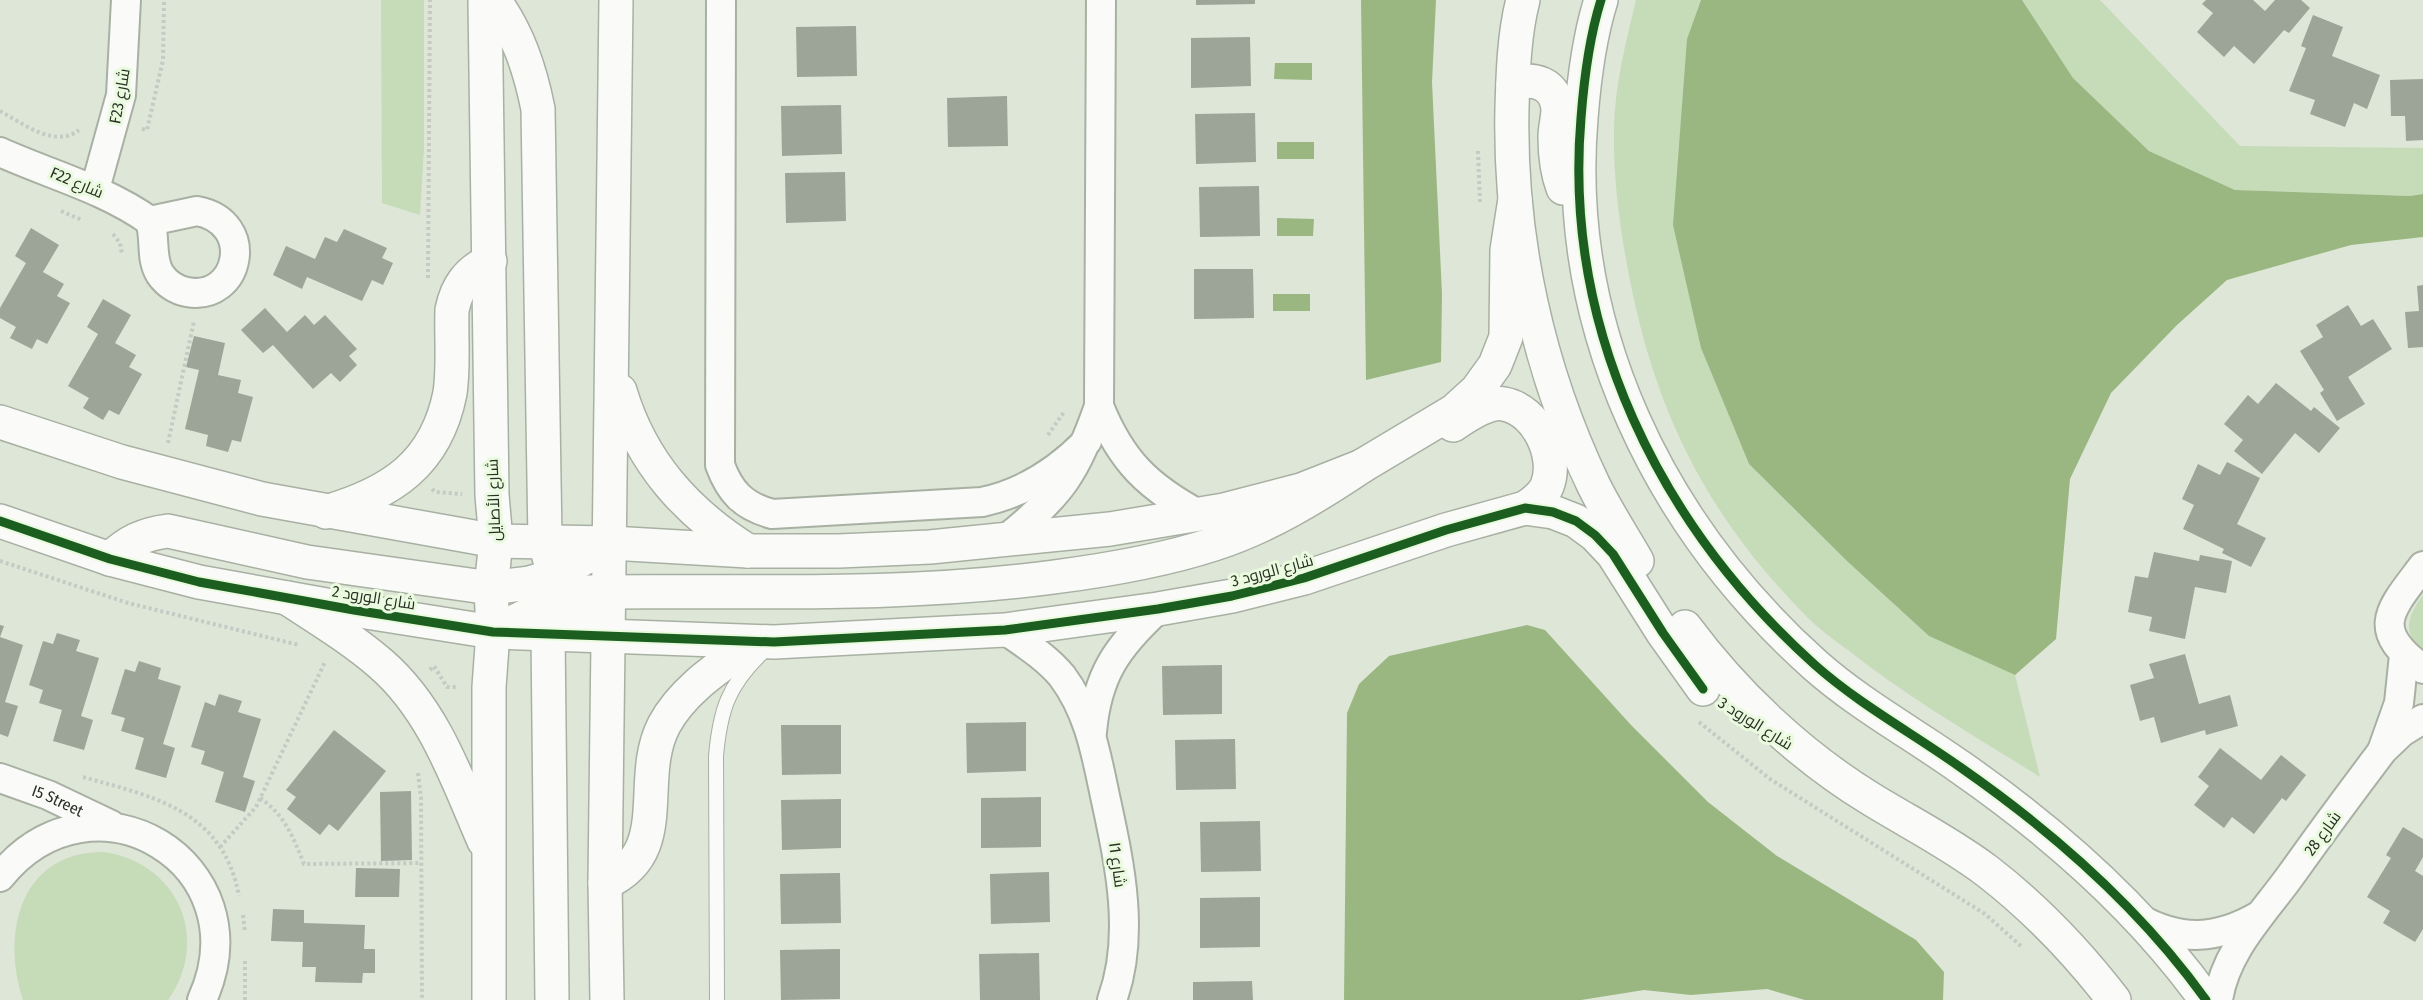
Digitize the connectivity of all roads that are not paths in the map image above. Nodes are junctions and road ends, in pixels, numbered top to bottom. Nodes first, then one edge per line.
1 (126, 0) edge
2 (485, 0) edge
3 (494, 0) edge
4 (616, 0) edge
5 (721, 0) edge
6 (1101, 0) edge
7 (1523, 0) edge
8 (1601, 0) edge
9 (1513, 84) junction
10 (0, 152) edge
11 (95, 189) junction
12 (1515, 199) junction
13 (150, 220) junction
14 (1581, 225) junction
15 (490, 261) junction
16 (613, 369) junction
17 (1099, 406) junction
18 (0, 422) edge
19 (1087, 441) junction
20 (1362, 466) junction
21 (326, 512) junction
22 (1512, 513) junction
23 (1200, 515) junction
24 (0, 520) edge
25 (1007, 538) junction
26 (496, 541) junction
27 (545, 542) junction
28 (611, 543) junction
29 (748, 551) junction
30 (110, 559) junction
31 (2423, 566) edge
32 (491, 588) junction
33 (609, 592) junction
34 (287, 598) junction
35 (547, 600) junction
36 (1158, 609) junction
37 (1005, 630) junction
38 (494, 632) junction
39 (608, 637) junction
40 (764, 642) junction
41 (2413, 662) edge
42 (2423, 719) edge
43 (1092, 732) junction
44 (2383, 750) junction
45 (1810, 756) junction
46 (0, 778) edge
47 (112, 826) junction
48 (490, 853) junction
49 (0, 877) edge
50 (605, 883) junction
51 (2260, 915) junction
52 (2138, 918) junction
53 (213, 970) junction
54 (202, 1000) edge
55 (215, 1000) edge
56 (489, 1000) edge
57 (552, 1000) edge
58 (607, 1000) edge
59 (717, 1000) edge
60 (1112, 1000) edge
61 (2114, 1000) edge
62 (2206, 1000) edge
63 (2218, 1000) edge

1 - 11 street, F23 شارع
2 - 15 street, شارع الأصايل
3 - 27 street
4 - 16 street
5 - 19 street
6 - 17 street
7 - 9 street
8 - 14 street
9 - 12 street
9 - 14 street
10 - 11 street, F22 شارع
11 - 13 street, F22 شارع
12 - 20 street
12 - 45 street
13 - 13 street
14 - 52 street
15 - 21 street
15 - 26 street, شارع الأصايل
16 - 28 street
16 - 29 street
17 - 19 street
17 - 23 street
18 - 21 street
19 - 25 street
20 - 22 street
20 - 23 street
20 - 33 street
21 - 26 street
22 - 36 street, شارع الورود 3
22 - 45 street, شارع الورود 3
23 - 25 street
24 - 30 street, شارع الورود 2
25 - 29 street
26 - 27 street
26 - 32 street, شارع الأصايل
26 - 35 street
27 - 28 street
27 - 35 street
28 - 29 street
28 - 33 street
28 - 35 street
30 - 32 street
30 - 34 street, شارع الورود 2
31 - 41 street, شارع 28
32 - 35 street
32 - 38 street, شارع الأصايل
33 - 35 street
33 - 39 street
34 - 38 street, شارع الورود 2
34 - 48 street
35 - 38 street
35 - 39 street
35 - 57 street
36 - 37 street, شارع الورود 3
36 - 43 street, I1 شارع
37 - 40 street, شارع الورود 3
37 - 43 street, I1 شارع
38 - 48 street, شارع الأصايل
39 - 40 street
39 - 50 street
40 - 50 street
40 - 59 lane
41 - 44 street, شارع 28
42 - 44 street, شارع 28
43 - 60 street, I1 شارع
44 - 51 street, شارع 28
45 - 61 street
46 - 47 street, I5 Street
47 - 49 street
47 - 53 street
48 - 56 street, شارع الأصايل
50 - 58 street
51 - 52 street, شارع 28
51 - 63 street, شارع 28
52 - 62 street
53 - 54 street
53 - 55 street

